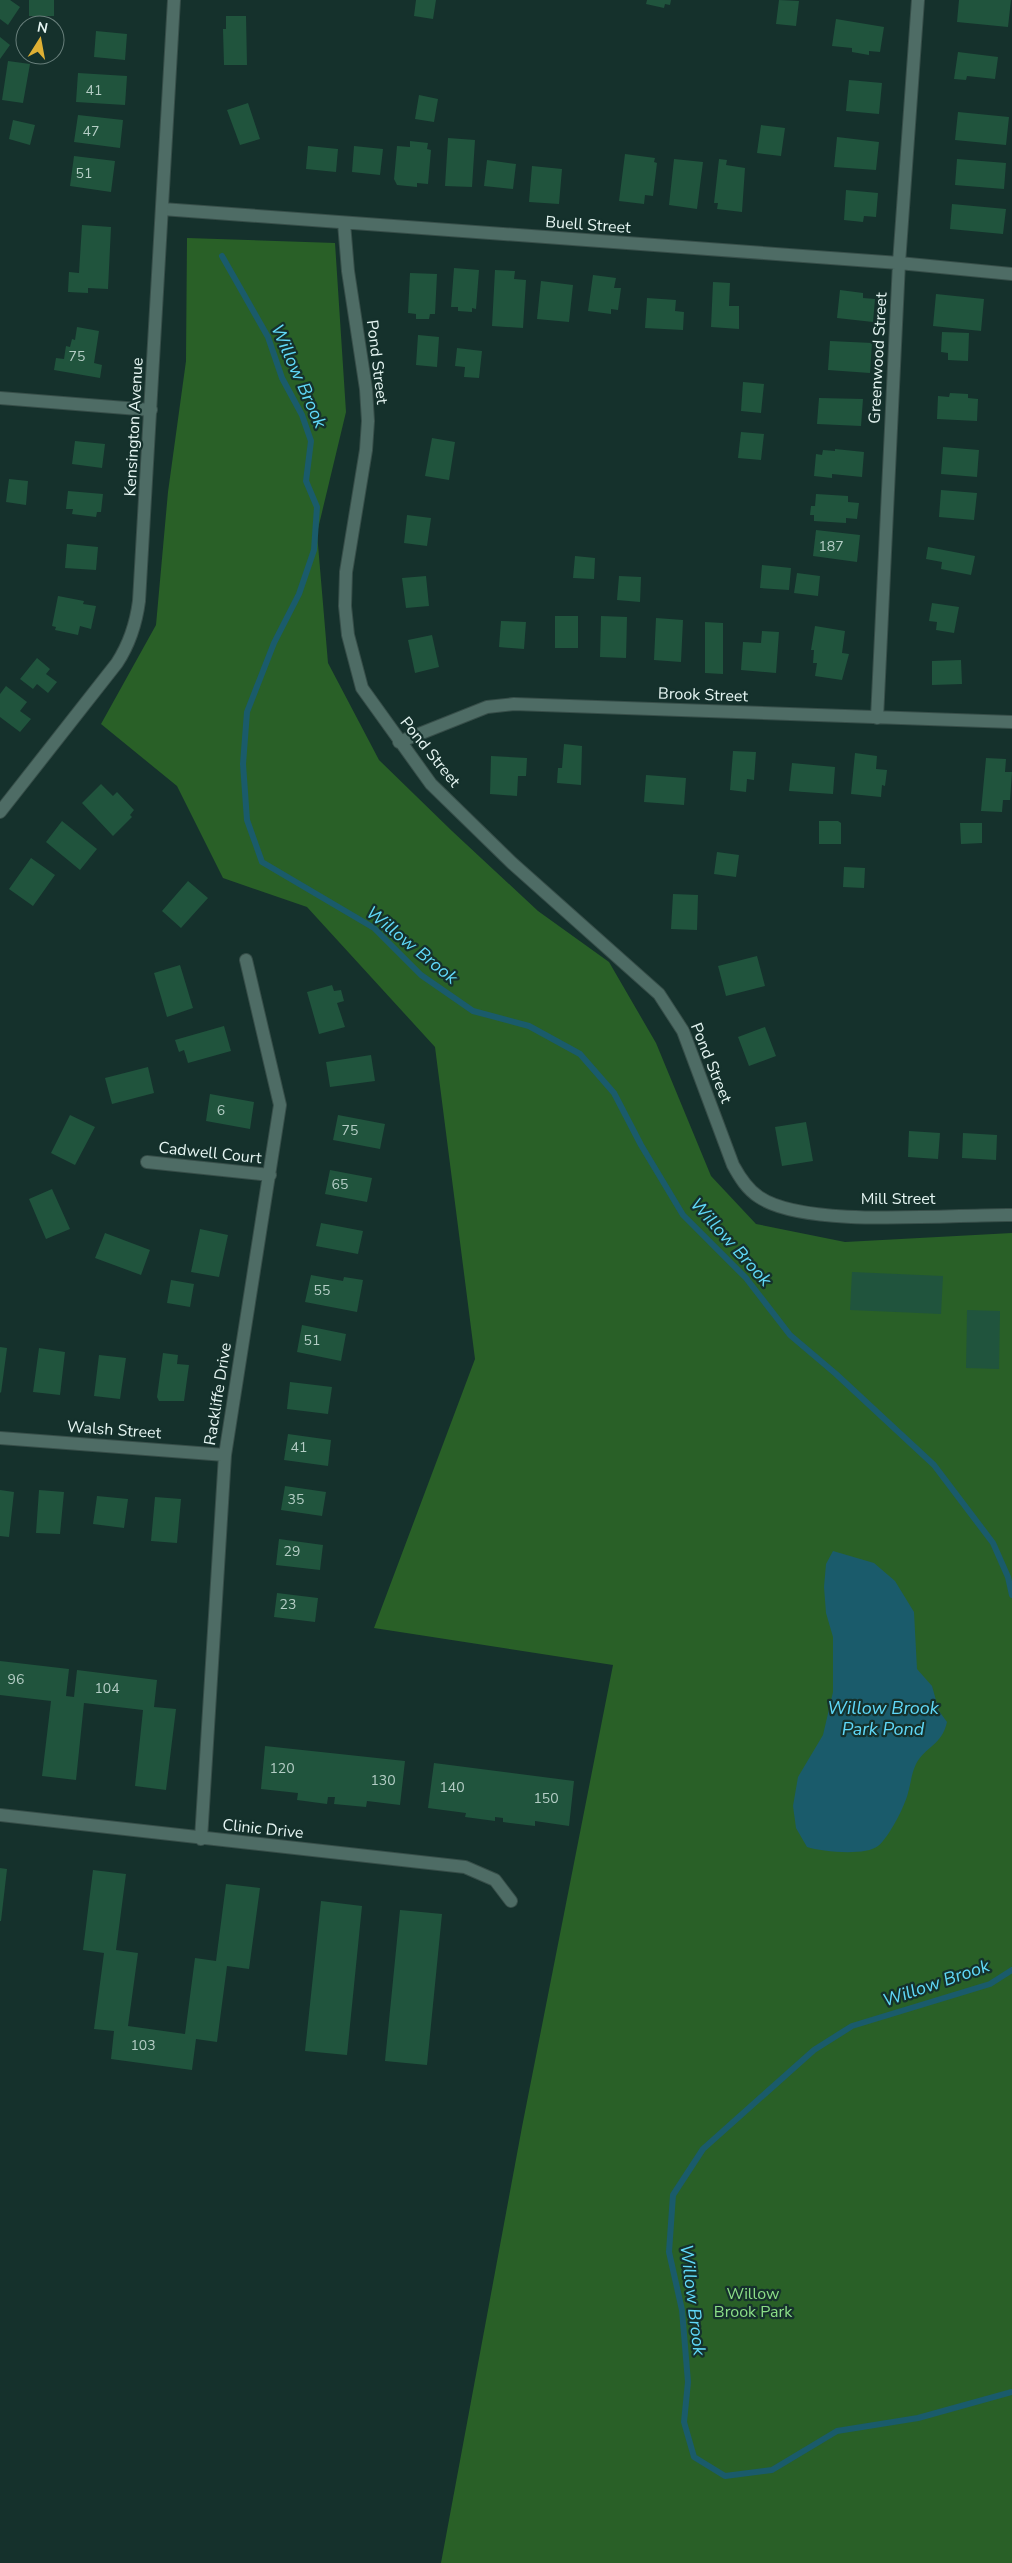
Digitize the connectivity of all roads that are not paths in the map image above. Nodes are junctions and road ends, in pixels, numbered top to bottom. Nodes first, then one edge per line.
1 (174, 0) edge
2 (918, 0) edge
3 (162, 209) junction
4 (344, 223) junction
5 (900, 263) junction
6 (1012, 274) edge
7 (0, 398) edge
8 (151, 410) junction
9 (877, 718) junction
10 (1012, 722) edge
11 (399, 742) junction
12 (0, 812) edge
13 (246, 960) dead end
14 (147, 1162) dead end
15 (270, 1175) junction
16 (784, 1208) joint
17 (1012, 1215) edge
18 (0, 1438) edge
19 (225, 1455) junction
20 (0, 1815) edge
21 (201, 1839) junction
22 (511, 1900) dead end

1 - 3 street, Kensington Avenue
2 - 5 street, Greenwood Street
3 - 4 street, Buell Street
3 - 8 street, Kensington Avenue
4 - 5 street, Buell Street
4 - 11 street, Pond Street
5 - 6 street, Buell Street
5 - 9 street, Greenwood Street
7 - 8 street
8 - 12 street, Kensington Avenue
9 - 10 street, Brook Street
9 - 11 street, Brook Street
11 - 16 street, Pond Street
13 - 15 street, Rackliffe Drive
14 - 15 street, Cadwell Court
15 - 19 street, Rackliffe Drive
16 - 17 street, Mill Street
18 - 19 street, Walsh Street
19 - 21 street, Rackliffe Drive
20 - 21 street, Clinic Drive
21 - 22 street, Clinic Drive

